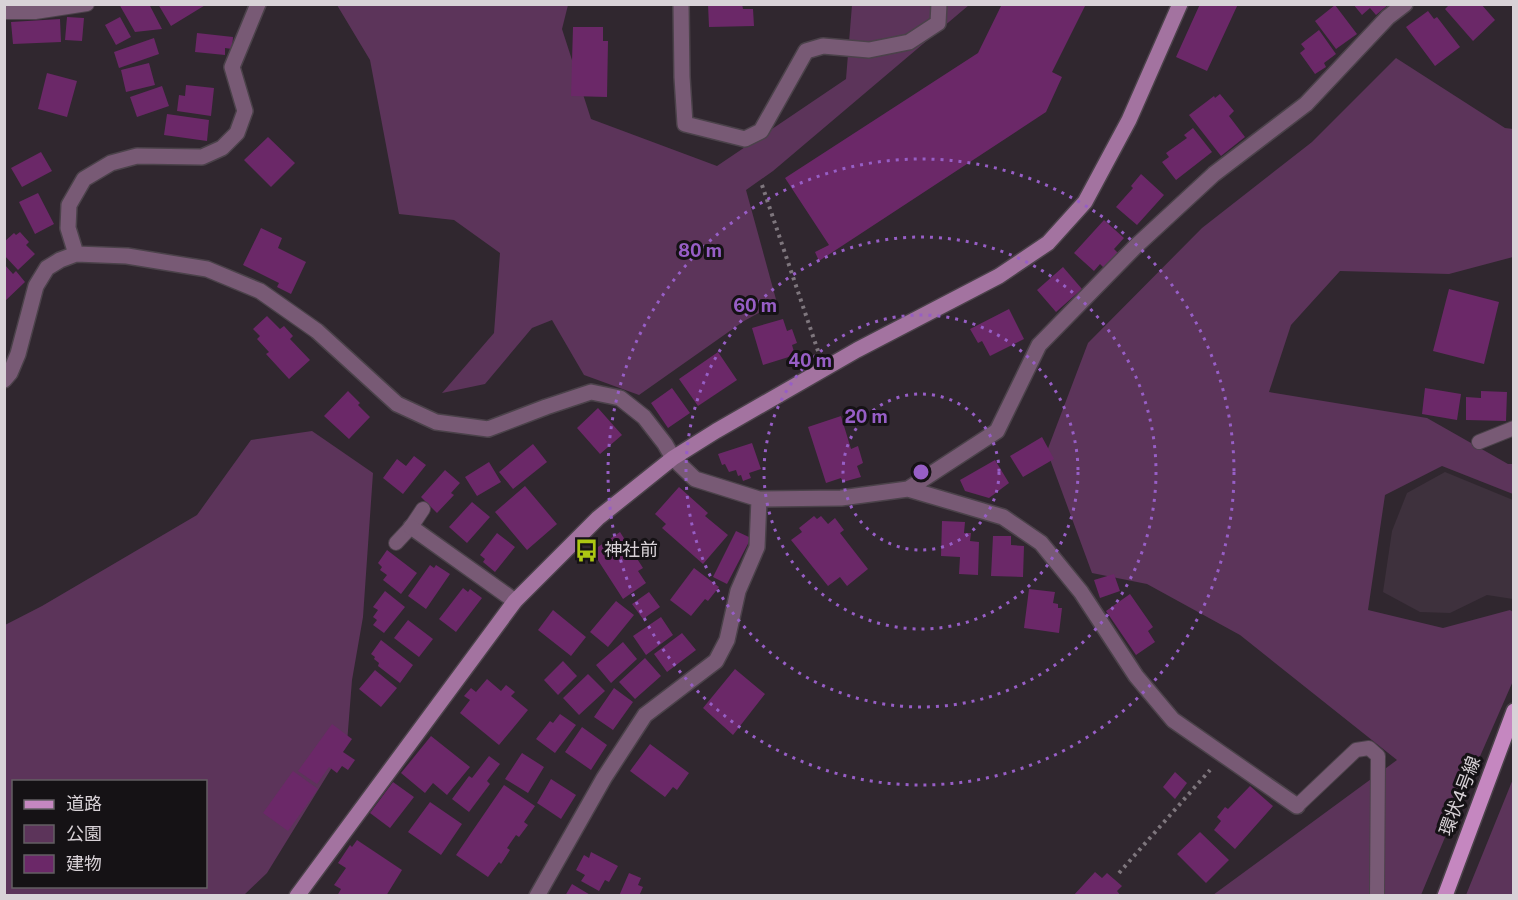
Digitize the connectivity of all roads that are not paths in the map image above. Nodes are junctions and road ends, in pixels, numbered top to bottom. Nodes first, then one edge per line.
1 (87, 4) edge
2 (258, 4) edge
3 (681, 4) edge
4 (939, 4) edge
5 (1180, 4) edge
6 (1405, 4) edge
7 (4, 12) edge
8 (76, 254) junction
9 (4, 380) edge
10 (1514, 428) edge
11 (1479, 442) dead end
12 (674, 458) junction
13 (908, 489) junction
14 (759, 499) junction
15 (423, 509) dead end
16 (411, 527) junction
17 (396, 543) dead end
18 (515, 601) junction
19 (1514, 711) edge
20 (1297, 806) joint
21 (297, 896) edge
22 (537, 896) edge
23 (1377, 896) edge
24 (1445, 896) edge

1 - 7 lane
2 - 8 street
3 - 4 street
5 - 12 street
6 - 13 street
8 - 9 street
8 - 12 street
10 - 11 lane
12 - 14 street
12 - 18 street
13 - 14 street
13 - 20 street
14 - 22 street
15 - 16 lane
16 - 17 lane
16 - 18 street
18 - 21 street
19 - 24 main road, 環状4号線
20 - 23 lane

